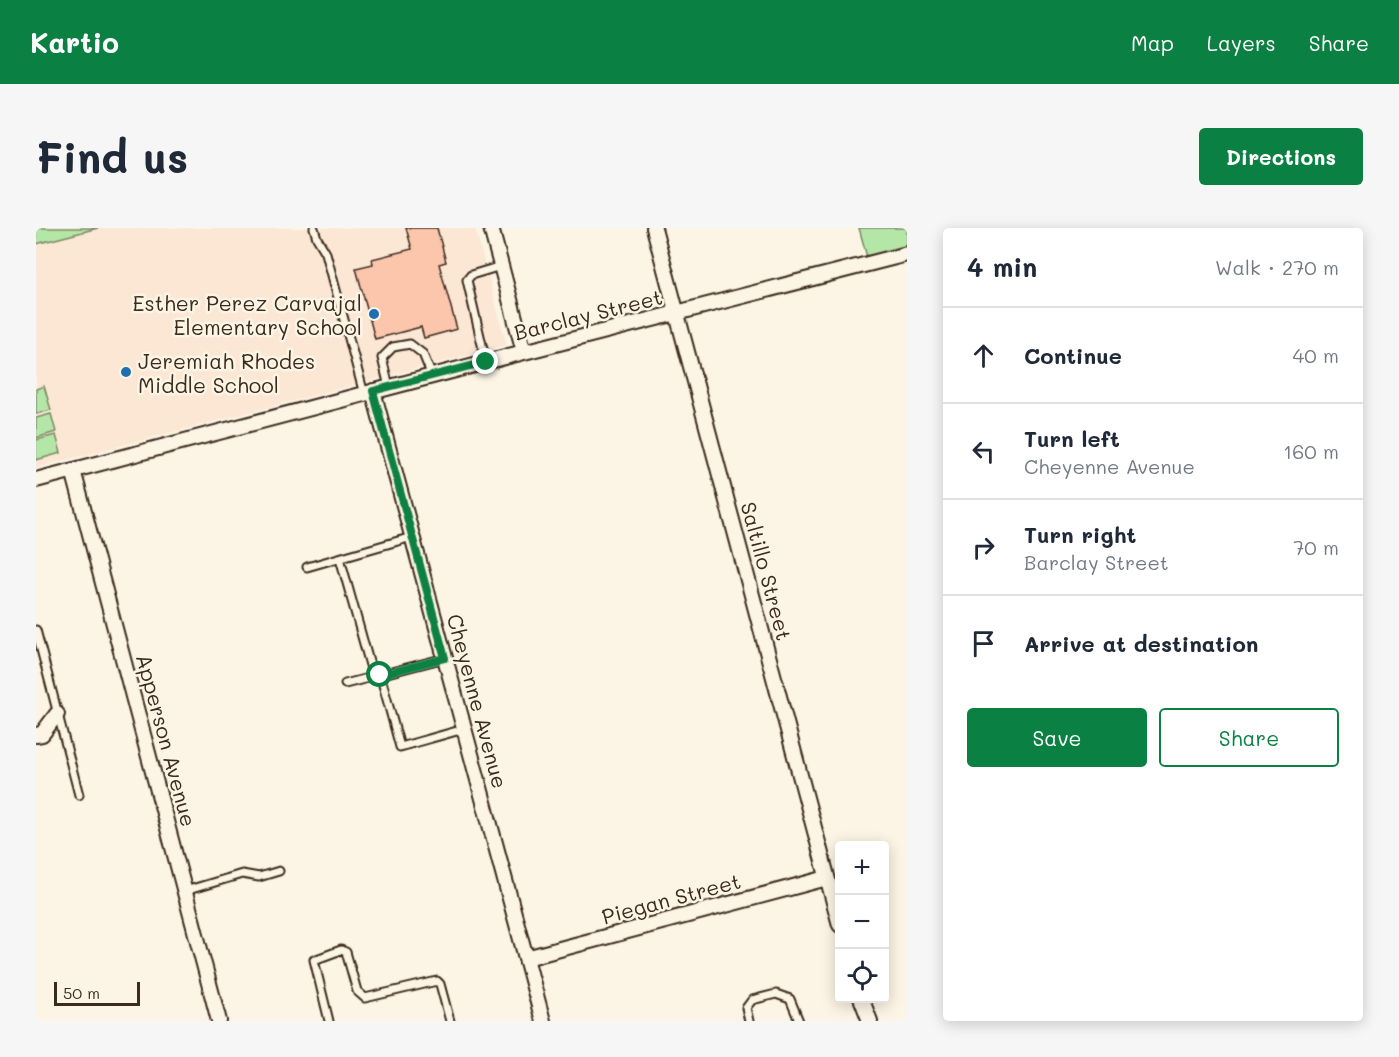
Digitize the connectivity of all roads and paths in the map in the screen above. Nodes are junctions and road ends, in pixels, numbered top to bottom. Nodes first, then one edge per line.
1 (314, 228) edge
2 (491, 228) edge
3 (654, 228) edge
4 (907, 254) edge
5 (501, 266) junction
6 (677, 314) junction
7 (524, 352) junction
8 (486, 362) junction
9 (432, 376) junction
10 (389, 387) junction
11 (369, 393) junction
12 (73, 470) junction
13 (36, 480) edge
14 (412, 537) junction
15 (340, 558) junction
16 (307, 567) dead end
17 (36, 630) edge
18 (445, 658) junction
19 (376, 675) junction
20 (345, 684) dead end
21 (57, 714) junction
22 (464, 729) junction
23 (36, 735) edge
24 (79, 795) dead end
25 (279, 871) dead end
26 (827, 878) junction
27 (185, 891) junction
28 (835, 907) edge
29 (526, 958) junction
30 (863, 1003) edge
31 (219, 1021) edge
32 (329, 1021) edge
33 (450, 1021) edge
34 (543, 1021) edge
35 (749, 1021) edge
36 (798, 1021) edge
37 (870, 1021) edge

1 - 11 lane
2 - 5 street
3 - 6 street, Saltillo Street
4 - 6 street, Barclay Street
5 - 7 street
5 - 8 lane
6 - 7 street, Barclay Street
6 - 26 street, Saltillo Street
7 - 8 street, Barclay Street
8 - 9 street, Barclay Street
9 - 10 street, Barclay Street
9 - 10 lane
10 - 11 street, Barclay Street
11 - 12 street, Barclay Street
11 - 14 street, Cheyenne Avenue
12 - 13 street, Barclay Street
12 - 27 street, Apperson Avenue
14 - 15 lane
14 - 18 street, Cheyenne Avenue
15 - 16 lane
15 - 19 lane
17 - 21 lane
18 - 19 lane
18 - 22 street, Cheyenne Avenue
19 - 20 lane
19 - 22 lane
21 - 23 street
21 - 24 lane
22 - 29 street, Cheyenne Avenue
25 - 27 lane
26 - 28 street, Saltillo Street
26 - 29 street, Piegan Street
27 - 31 street, Apperson Avenue
29 - 34 street, Cheyenne Avenue
30 - 37 street
32 - 33 lane
35 - 36 lane

